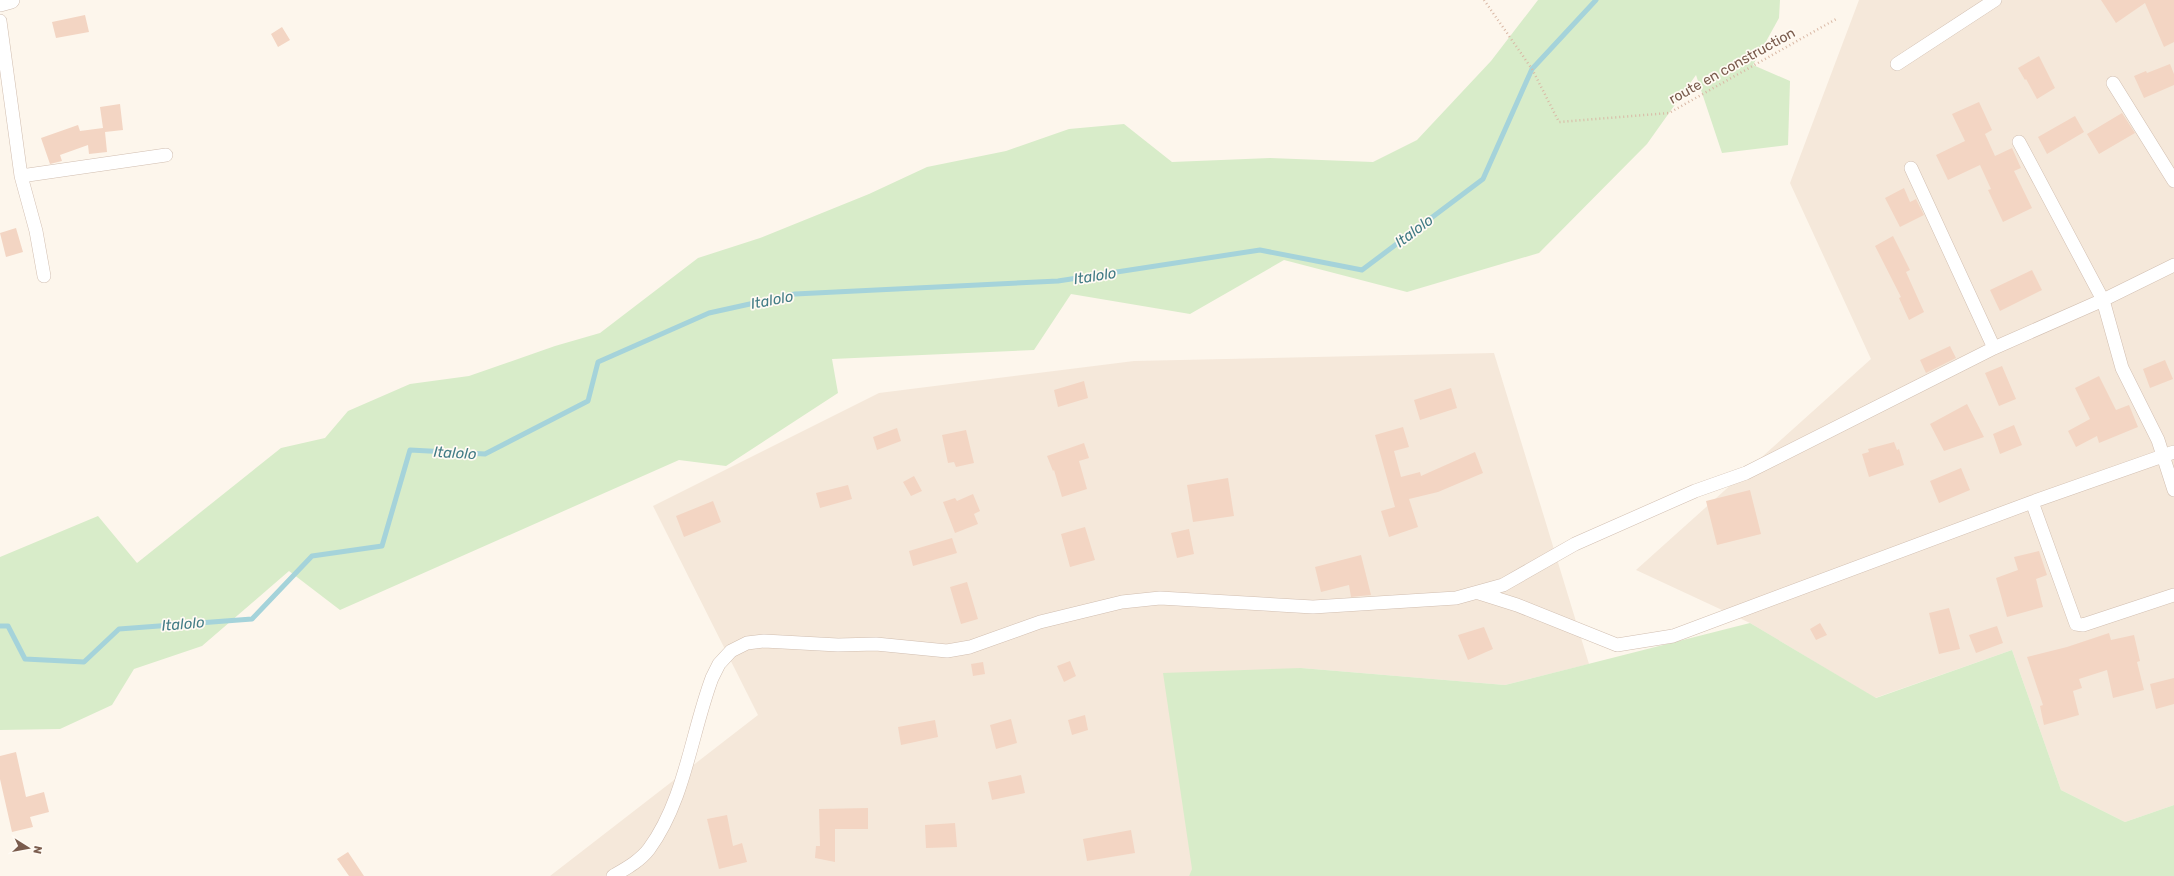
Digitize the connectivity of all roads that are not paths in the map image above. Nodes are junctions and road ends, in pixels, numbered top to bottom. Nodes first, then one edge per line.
1 (11, 0) edge
2 (1995, 0) edge
3 (0, 3) edge
4 (0, 21) edge
5 (1897, 64) dead end
6 (2113, 83) dead end
7 (2019, 142) dead end
8 (166, 155) dead end
9 (1911, 168) dead end
10 (21, 176) junction
11 (2174, 181) edge
12 (2174, 265) edge
13 (44, 276) dead end
14 (2103, 300) junction
15 (1994, 348) junction
16 (2168, 453) edge
17 (2174, 490) edge
18 (2032, 502) junction
19 (1477, 593) junction
20 (2174, 595) edge
21 (613, 876) edge

1 - 3 street
2 - 5 street
4 - 10 street
6 - 11 street
7 - 14 street
8 - 10 street
9 - 15 street
10 - 13 street
12 - 14 street
14 - 15 street
14 - 16 street
15 - 19 street
16 - 17 street
16 - 18 street
18 - 19 street
18 - 20 street
19 - 21 street

